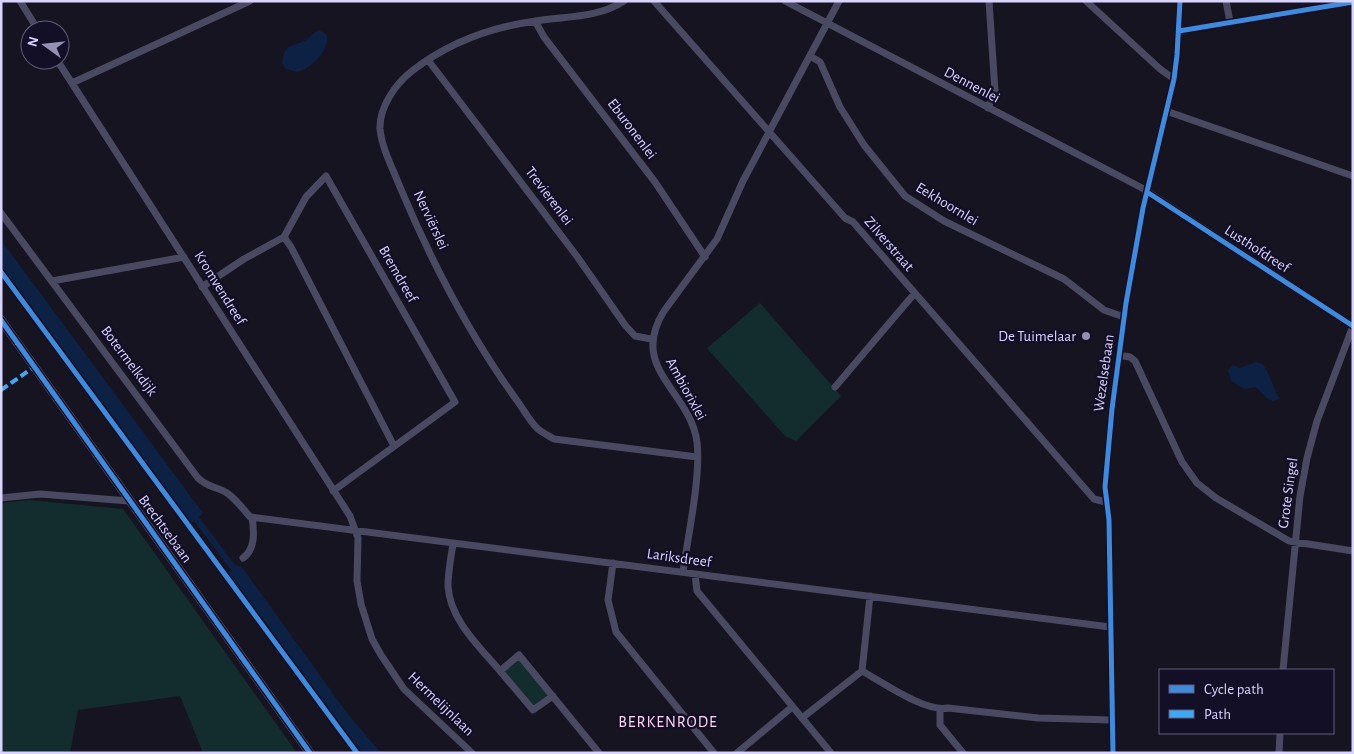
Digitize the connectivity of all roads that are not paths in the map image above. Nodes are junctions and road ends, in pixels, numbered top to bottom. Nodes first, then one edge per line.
1 (20, 1) edge
2 (250, 1) edge
3 (624, 1) edge
4 (654, 1) edge
5 (785, 1) edge
6 (839, 1) edge
7 (989, 1) edge
8 (1086, 1) edge
9 (1180, 1) edge
10 (1226, 1) edge
11 (1353, 2) edge
12 (32, 20) edge
13 (535, 21) junction
14 (1230, 22) junction
15 (827, 25) junction
16 (1179, 31) junction
17 (810, 56) junction
18 (428, 60) junction
19 (64, 70) edge
20 (1174, 79) junction
21 (72, 83) junction
22 (988, 108) junction
23 (1166, 111) junction
24 (769, 131) junction
25 (1353, 176) edge
26 (1147, 192) junction
27 (1, 213) edge
28 (284, 237) junction
29 (184, 257) junction
30 (705, 257) junction
31 (52, 281) junction
32 (202, 287) junction
33 (914, 294) junction
34 (1124, 317) junction
35 (1, 320) edge
36 (1353, 326) edge
37 (651, 340) junction
38 (1119, 355) junction
39 (835, 387) dead end
40 (394, 446) junction
41 (697, 457) junction
42 (333, 491) junction
43 (1, 498) edge
44 (129, 501) junction
45 (1106, 502) junction
46 (249, 515) junction
47 (356, 532) junction
48 (1295, 543) junction
49 (453, 544) junction
50 (1353, 551) edge
51 (243, 558) dead end
52 (613, 563) junction
53 (683, 572) junction
54 (695, 574) junction
55 (870, 596) junction
56 (1110, 627) junction
57 (1282, 669) edge
58 (500, 671) junction
59 (862, 671) junction
60 (553, 696) junction
61 (792, 707) junction
62 (940, 709) junction
63 (802, 718) junction
64 (1112, 720) junction
65 (1280, 734) edge
66 (310, 753) edge
67 (472, 753) edge
68 (599, 753) edge
69 (714, 753) edge
70 (737, 753) edge
71 (831, 753) edge
72 (963, 753) edge
73 (1113, 753) edge
74 (1279, 753) edge

1 - 12 street
2 - 21 street
3 - 13 street, Nerviërslei
4 - 24 street, Zilverstraat
5 - 15 street, Dennenlei
6 - 15 street
7 - 22 street
8 - 20 street
9 - 16 street, Wezelsebaan
10 - 14 street
11 - 14 street
13 - 18 street, Nerviërslei
13 - 30 street, Eburonenlei
14 - 16 street
15 - 17 street
15 - 22 street, Dennenlei
16 - 20 street, Wezelsebaan
17 - 24 street
17 - 34 street, Eekhoornlei
18 - 37 street, Trevierenlei
18 - 41 street, Nerviërslei
19 - 21 street, Kromvendreef
20 - 23 street, Wezelsebaan
21 - 29 street, Kromvendreef
22 - 26 street, Dennenlei
23 - 25 street
23 - 26 street, Wezelsebaan
24 - 30 street
24 - 33 street, Zilverstraat
26 - 34 street, Wezelsebaan
26 - 36 street, Lusthofdreef
27 - 31 street, Botermelkdijk
28 - 32 street
28 - 40 street
28 - 40 street, Bremdreef
29 - 31 street
29 - 32 street, Kromvendreef
30 - 37 street
31 - 46 street, Botermelkdijk
32 - 42 street, Kromvendreef
33 - 39 street
33 - 45 street, Zilverstraat
34 - 38 street, Wezelsebaan
35 - 44 main road, Brechtsebaan
36 - 48 street, Grote Singel
37 - 41 street, Ambiorixlei
38 - 45 street, Wezelsebaan
38 - 48 street
40 - 42 street, Bremdreef
41 - 53 street, Ambiorixlei
42 - 47 street, Kromvendreef
43 - 44 street
44 - 66 main road, Brechtsebaan
45 - 56 street, Wezelsebaan
46 - 47 street, Lariksdreef
46 - 51 street
47 - 49 street, Lariksdreef
47 - 67 street, Hermelijnlaan
48 - 50 street
48 - 57 street, Grote Singel
49 - 52 street, Lariksdreef
49 - 58 street
52 - 53 street, Lariksdreef
52 - 69 street
53 - 54 street, Lariksdreef
54 - 55 street, Lariksdreef
54 - 61 street
55 - 56 street, Lariksdreef
55 - 59 street
56 - 64 street, Wezelsebaan
58 - 60 street
58 - 60 street
59 - 62 street
59 - 63 street
60 - 68 street
61 - 63 street
61 - 70 street
62 - 64 street
62 - 72 street
63 - 71 street
64 - 73 street, Wezelsebaan
65 - 74 street

